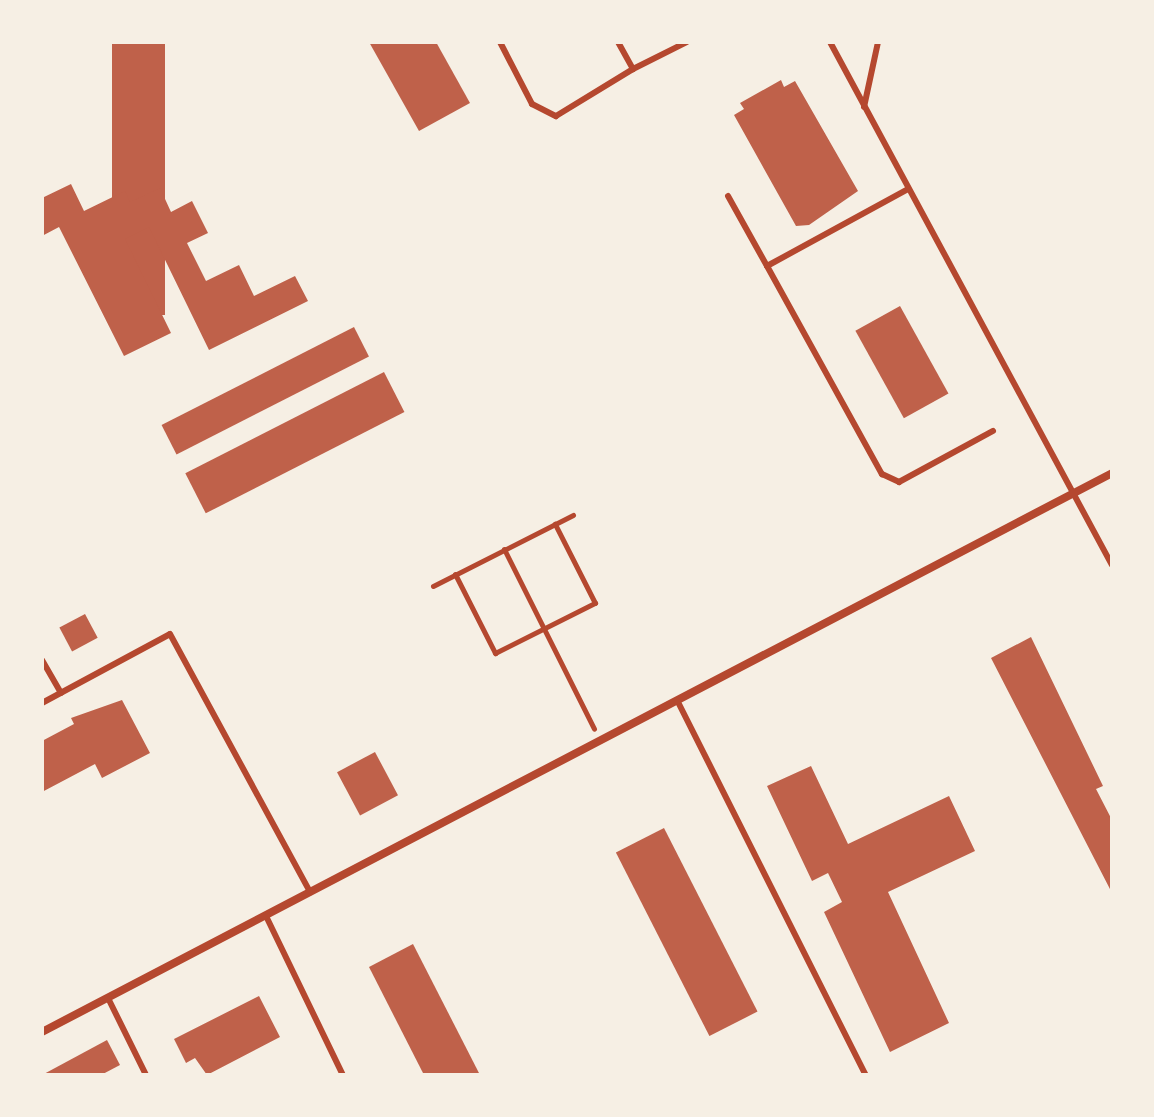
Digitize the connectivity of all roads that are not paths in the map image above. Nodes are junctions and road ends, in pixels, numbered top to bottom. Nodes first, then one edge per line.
1 (500, 42) edge
2 (618, 42) edge
3 (687, 42) edge
4 (830, 42) edge
5 (878, 42) edge
6 (633, 69) junction
7 (864, 107) junction
8 (908, 189) junction
9 (728, 196) dead end
10 (767, 266) junction
11 (993, 431) dead end
12 (1112, 473) edge
13 (1073, 494) junction
14 (1112, 565) edge
15 (42, 660) edge
16 (61, 693) junction
17 (677, 700) junction
18 (42, 703) edge
19 (310, 892) junction
20 (266, 916) junction
21 (109, 1000) junction
22 (42, 1032) edge
23 (146, 1075) edge
24 (343, 1075) edge
25 (866, 1075) edge

1 - 6 lane
2 - 6 lane
3 - 6 lane
4 - 7 lane
5 - 7 lane
7 - 8 lane
8 - 10 lane
8 - 13 lane
9 - 10 lane
10 - 11 lane
12 - 13 street
13 - 14 lane
13 - 17 street
15 - 16 lane
16 - 18 lane
16 - 19 lane
17 - 19 street
17 - 25 lane
19 - 20 street
20 - 21 street
20 - 24 lane
21 - 22 street
21 - 23 lane

